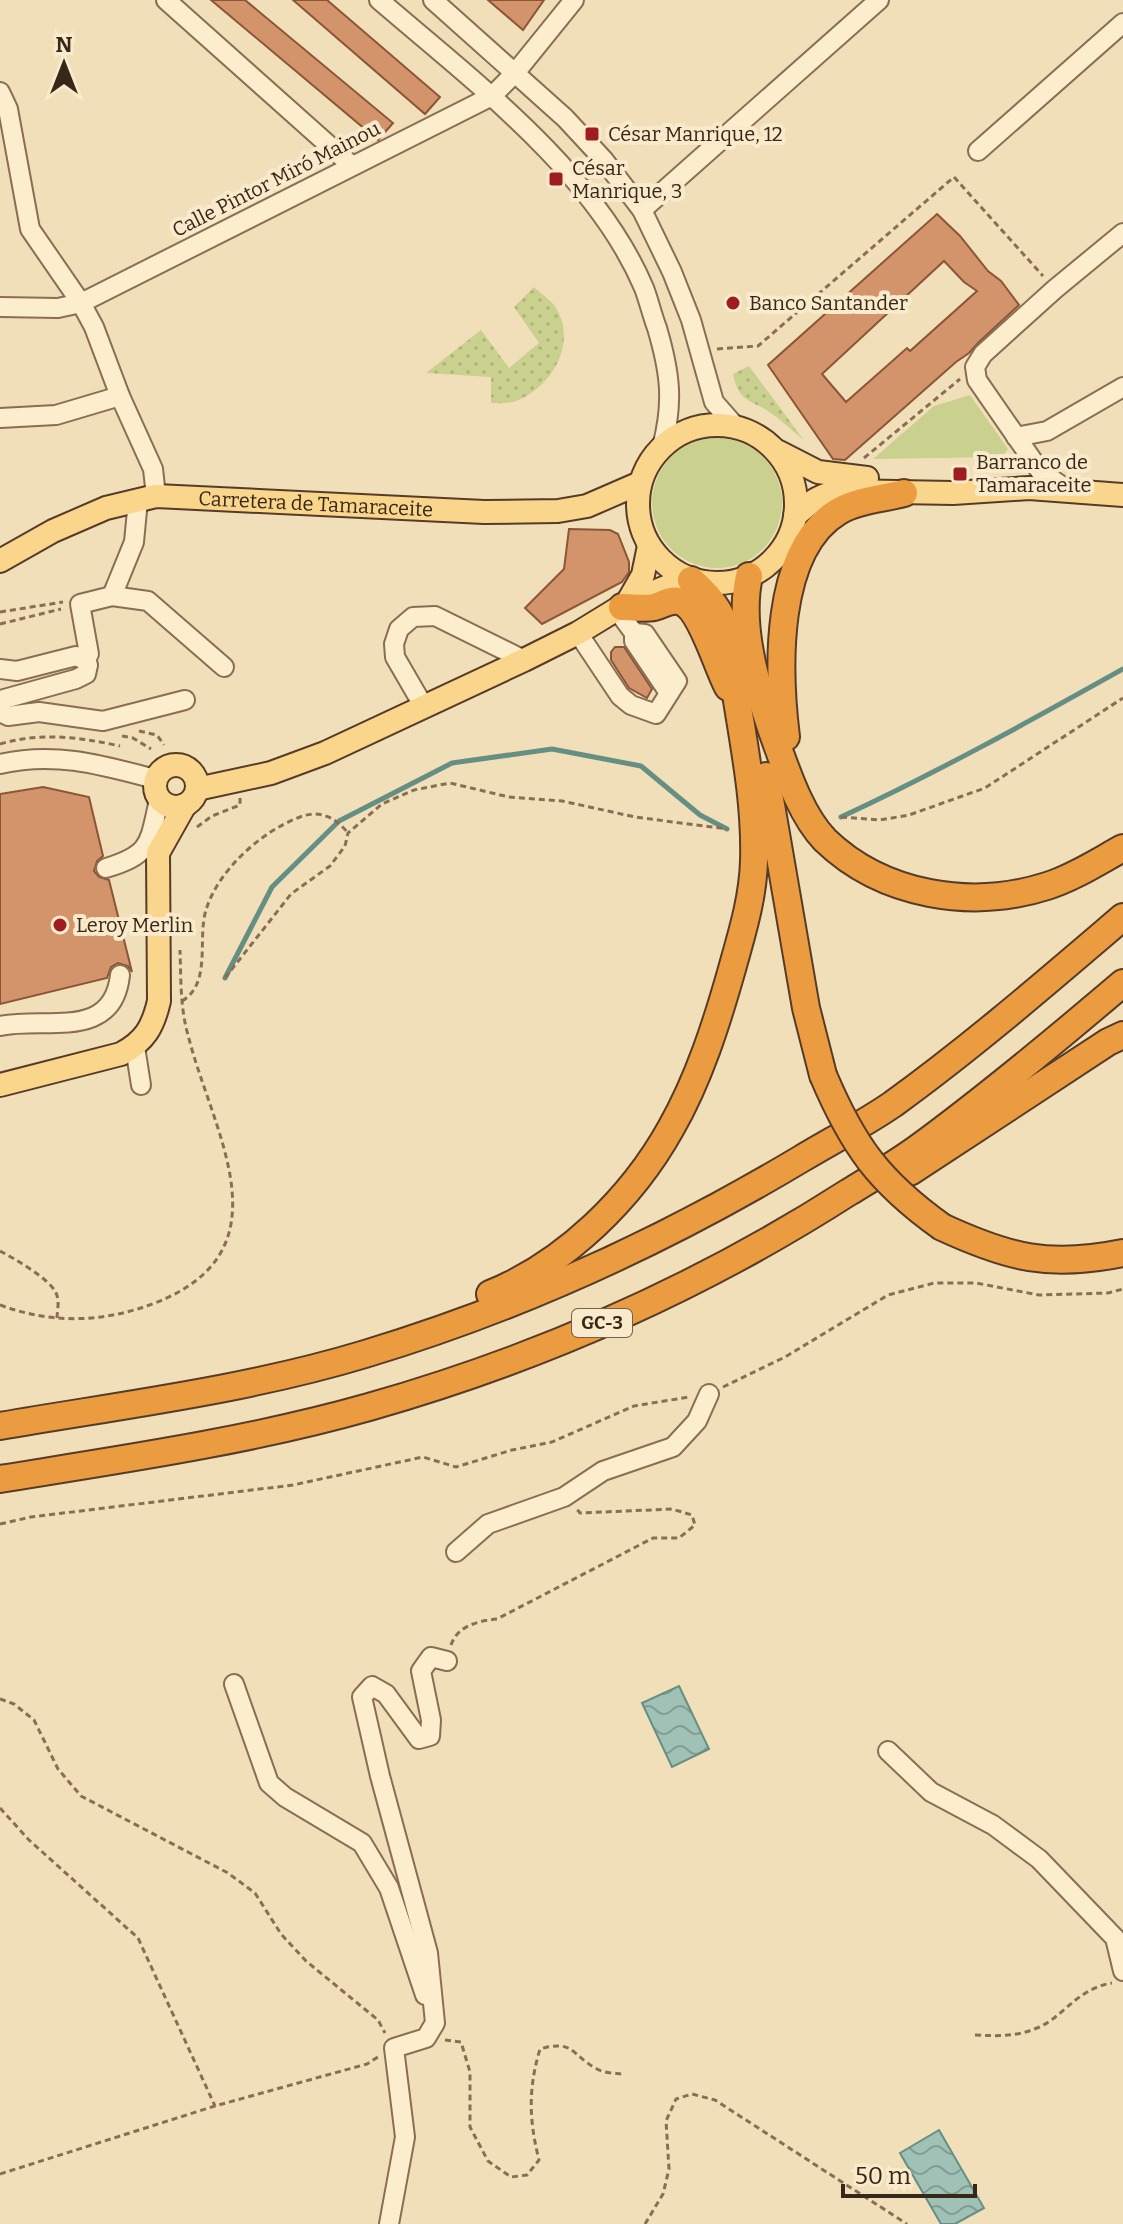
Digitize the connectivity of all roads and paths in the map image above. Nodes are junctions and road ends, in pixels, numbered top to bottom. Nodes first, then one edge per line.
1 (166, 0) edge
2 (379, 0) edge
3 (433, 0) edge
4 (574, 0) edge
5 (879, 0) edge
6 (1123, 23) edge
7 (515, 73) junction
8 (0, 92) edge
9 (492, 96) junction
10 (978, 151) dead end
11 (351, 165) junction
12 (642, 210) junction
13 (1123, 233) edge
14 (1055, 289) junction
15 (81, 303) junction
16 (0, 307) edge
17 (700, 351) junction
18 (975, 367) junction
19 (1123, 387) edge
20 (120, 396) junction
21 (1, 424) edge
22 (736, 427) junction
23 (1016, 437) junction
24 (662, 447) junction
25 (775, 449) junction
26 (863, 478) junction
27 (640, 483) junction
28 (1066, 489) junction
29 (975, 490) junction
30 (904, 493) junction
31 (1123, 495) edge
32 (147, 498) junction
33 (795, 516) junction
34 (649, 546) junction
35 (0, 561) edge
36 (749, 576) junction
37 (690, 579) junction
38 (112, 596) junction
39 (80, 604) junction
40 (622, 607) junction
41 (0, 612) edge
42 (0, 624) edge
43 (578, 633) junction
44 (732, 649) junction
45 (85, 660) junction
46 (524, 660) junction
47 (224, 667) dead end
48 (0, 669) edge
49 (1123, 698) edge
50 (185, 700) dead end
51 (749, 700) junction
52 (0, 702) edge
53 (424, 707) junction
54 (0, 712) edge
55 (755, 724) junction
56 (157, 735) dead end
57 (0, 744) edge
58 (164, 745) dead end
59 (120, 746) dead end
60 (0, 764) edge
61 (241, 778) junction
62 (157, 790) junction
63 (794, 792) junction
64 (191, 797) junction
65 (841, 817) dead end
66 (195, 828) dead end
67 (727, 829) dead end
68 (348, 833) junction
69 (1123, 848) edge
70 (158, 853) junction
71 (1123, 917) edge
72 (180, 941) dead end
73 (120, 975) dead end
74 (225, 978) dead end
75 (1123, 983) edge
76 (159, 1001) junction
77 (182, 1001) junction
78 (0, 1026) edge
79 (1123, 1035) edge
80 (135, 1047) junction
81 (0, 1085) edge
82 (141, 1085) dead end
83 (0, 1251) edge
84 (1123, 1253) edge
85 (1123, 1289) edge
86 (0, 1305) edge
87 (57, 1319) junction
88 (578, 1335) junction
89 (364, 1354) junction
90 (709, 1394) junction
91 (0, 1426) edge
92 (0, 1479) edge
93 (564, 1497) junction
94 (0, 1524) edge
95 (456, 1552) dead end
96 (447, 1661) joint
97 (234, 1684) dead end
98 (0, 1699) edge
99 (888, 1751) dead end
100 (0, 1808) edge
101 (1119, 1977) edge
102 (430, 2030) junction
103 (975, 2035) dead end
104 (394, 2048) junction
105 (622, 2074) dead end
106 (215, 2106) junction
107 (0, 2174) edge
108 (389, 2224) edge
109 (645, 2224) edge
110 (907, 2224) edge

1 - 11 street
2 - 9 street
3 - 7 street
4 - 7 street
5 - 12 street
6 - 10 street
7 - 9 street, Calle Pintor Miró Mainou
7 - 12 street
8 - 15 street
9 - 11 street, Calle Pintor Miró Mainou
9 - 24 street
11 - 15 street, Calle Pintor Miró Mainou
12 - 17 street
13 - 14 street
14 - 17 path
14 - 18 street
15 - 16 street
15 - 20 street
17 - 22 street
18 - 23 street
18 - 26 path
19 - 23 street
20 - 21 street
20 - 32 street
22 - 24 main road
22 - 25 main road
23 - 28 street
24 - 27 main road
25 - 26 main road
25 - 33 main road
26 - 29 main road
27 - 32 main road, Carretera de Tamaraceite
27 - 34 main road
28 - 29 main road
28 - 31 main road
29 - 30 main road
30 - 33 main road
30 - 63 highway
32 - 35 main road, Carretera de Tamaraceite
32 - 38 street
33 - 36 main road
34 - 37 main road
34 - 40 main road
36 - 37 main road
36 - 51 highway
37 - 40 main road
37 - 44 highway
38 - 39 street
38 - 47 street
39 - 41 path
39 - 42 path
39 - 45 street
40 - 43 main road
40 - 43 street
40 - 51 highway
43 - 46 main road
44 - 51 highway
44 - 55 highway
45 - 48 street
45 - 52 street
46 - 53 main road
46 - 53 street
49 - 65 path
50 - 54 street
51 - 55 highway
51 - 63 highway
51 - 89 highway
53 - 61 main road
55 - 84 highway, bridge
56 - 58 path
57 - 59 path
60 - 62 street
61 - 64 main road
61 - 66 path
62 - 64 main road
62 - 64 main road
62 - 70 street
63 - 69 highway
64 - 70 main road
67 - 68 path
68 - 74 path
68 - 77 path
70 - 76 main road
71 - 89 highway, GC-3
72 - 77 path
73 - 78 street
75 - 88 highway, GC-3
76 - 77 path
76 - 80 main road
77 - 87 path
79 - 88 highway
80 - 81 main road
80 - 82 street
83 - 87 path
85 - 90 path
86 - 87 path
88 - 92 highway, GC-3
89 - 91 highway, GC-3
90 - 93 street
90 - 94 path
93 - 95 street
93 - 96 path
96 - 102 street
97 - 102 street
98 - 104 path
99 - 101 street
100 - 106 path
101 - 103 path
102 - 104 street
102 - 105 path
104 - 106 path
104 - 108 street
106 - 107 path
109 - 110 path

